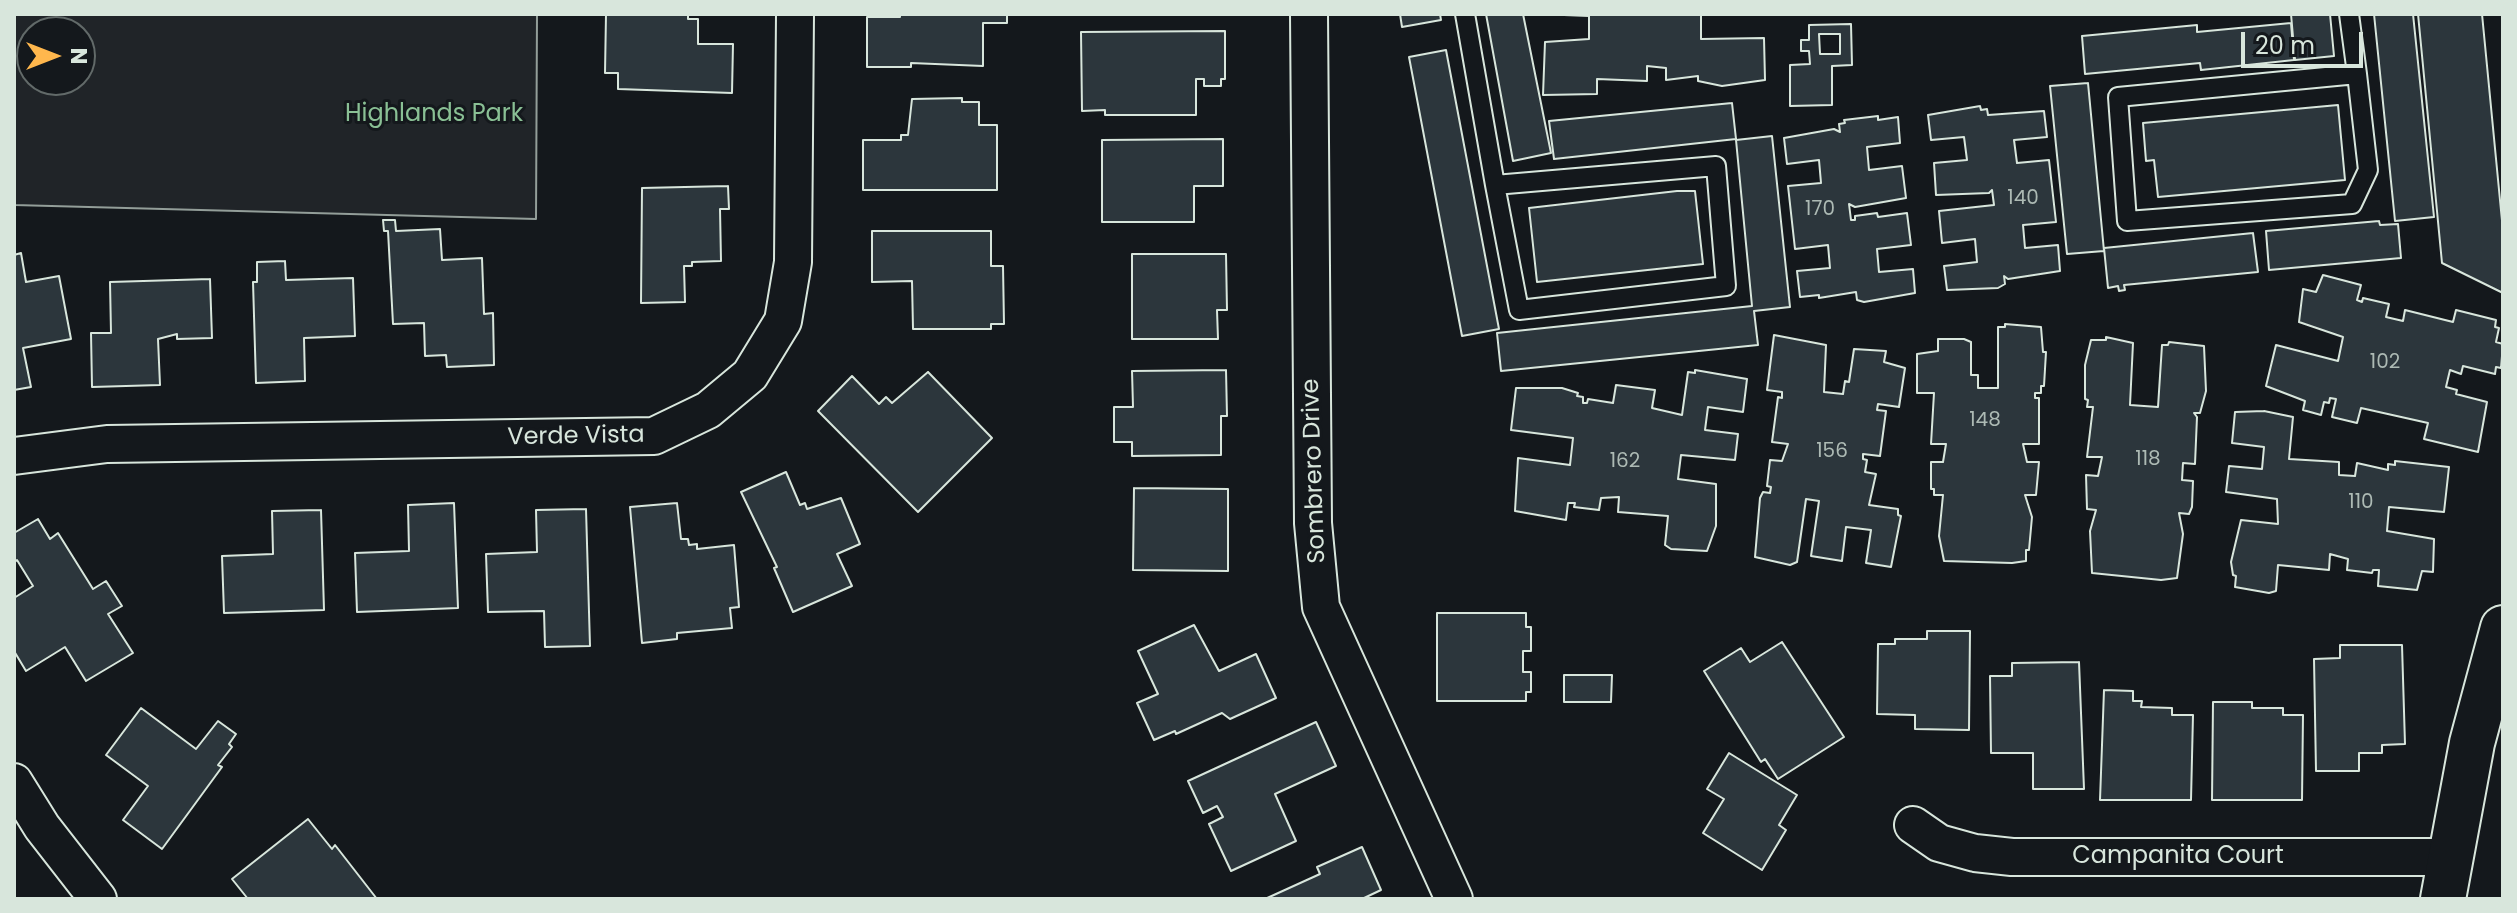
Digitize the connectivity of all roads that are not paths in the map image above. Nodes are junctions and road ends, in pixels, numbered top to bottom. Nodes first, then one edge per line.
1 (795, 14) edge
2 (1309, 14) edge
3 (1465, 14) edge
4 (2349, 14) edge
5 (2357, 74) junction
6 (1495, 185) junction
7 (14, 456) edge
8 (2503, 628) edge
9 (14, 782) edge
10 (1913, 825) dead end
11 (2449, 857) junction
12 (98, 899) edge
13 (1454, 899) edge
14 (2443, 899) edge

1 - 7 street, Verde Vista
2 - 13 street, Sombrero Drive
3 - 6 lane
4 - 5 lane
5 - 5 lane
6 - 6 lane
8 - 11 main road
9 - 12 street
10 - 11 street, Campanita Court
11 - 14 main road

